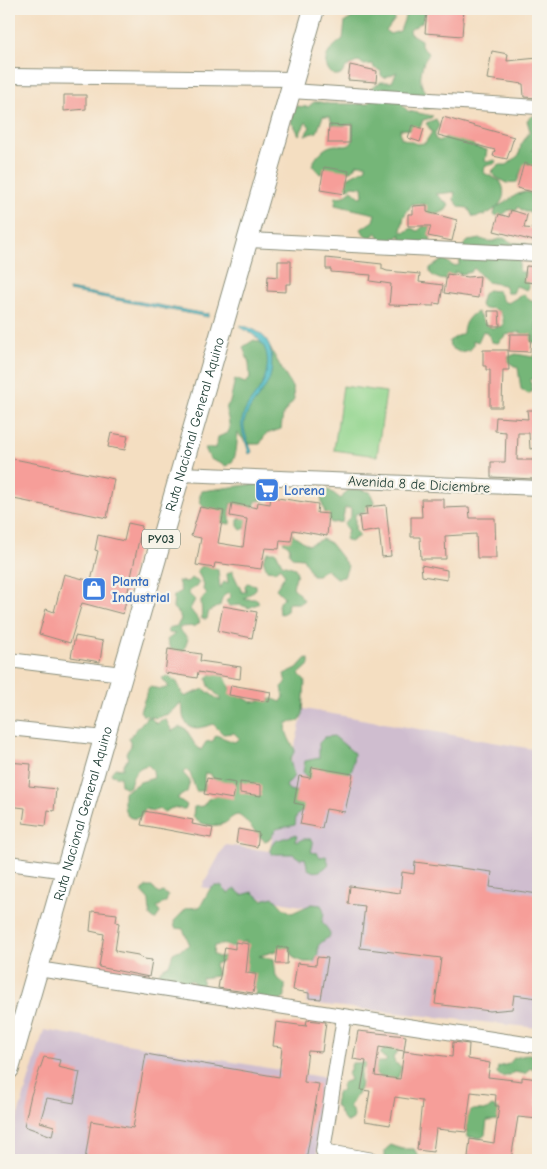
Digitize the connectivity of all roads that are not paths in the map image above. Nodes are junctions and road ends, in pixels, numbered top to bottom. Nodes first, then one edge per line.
1 (314, 9) edge
2 (9, 76) edge
3 (292, 85) junction
4 (538, 107) edge
5 (249, 240) junction
6 (538, 254) edge
7 (180, 474) junction
8 (538, 488) edge
9 (9, 660) edge
10 (122, 674) junction
11 (9, 728) edge
12 (104, 738) junction
13 (9, 863) edge
14 (66, 871) junction
15 (38, 969) junction
16 (344, 1016) junction
17 (16, 1018) edge
18 (538, 1046) edge
19 (9, 1069) edge
20 (374, 1160) edge

1 - 3 highway, Ruta Nacional General Aquino / PY03
2 - 3 street
3 - 4 street
3 - 5 highway, Ruta Nacional General Aquino / PY03
5 - 6 street
5 - 7 highway, Ruta Nacional General Aquino / PY03
7 - 8 street, Avenida 8 de Diciembre
7 - 10 highway, Ruta Nacional General Aquino / PY03
9 - 10 street
10 - 12 highway, Ruta Nacional General Aquino / PY03
11 - 12 street
12 - 14 highway, Ruta Nacional General Aquino / PY03
13 - 14 street
14 - 15 highway, Ruta Nacional General Aquino / PY03
15 - 16 street
15 - 17 highway, Ruta Nacional General Aquino / PY03
16 - 18 street
16 - 20 street
17 - 19 highway, Ruta Nacional General Aquino / PY03

